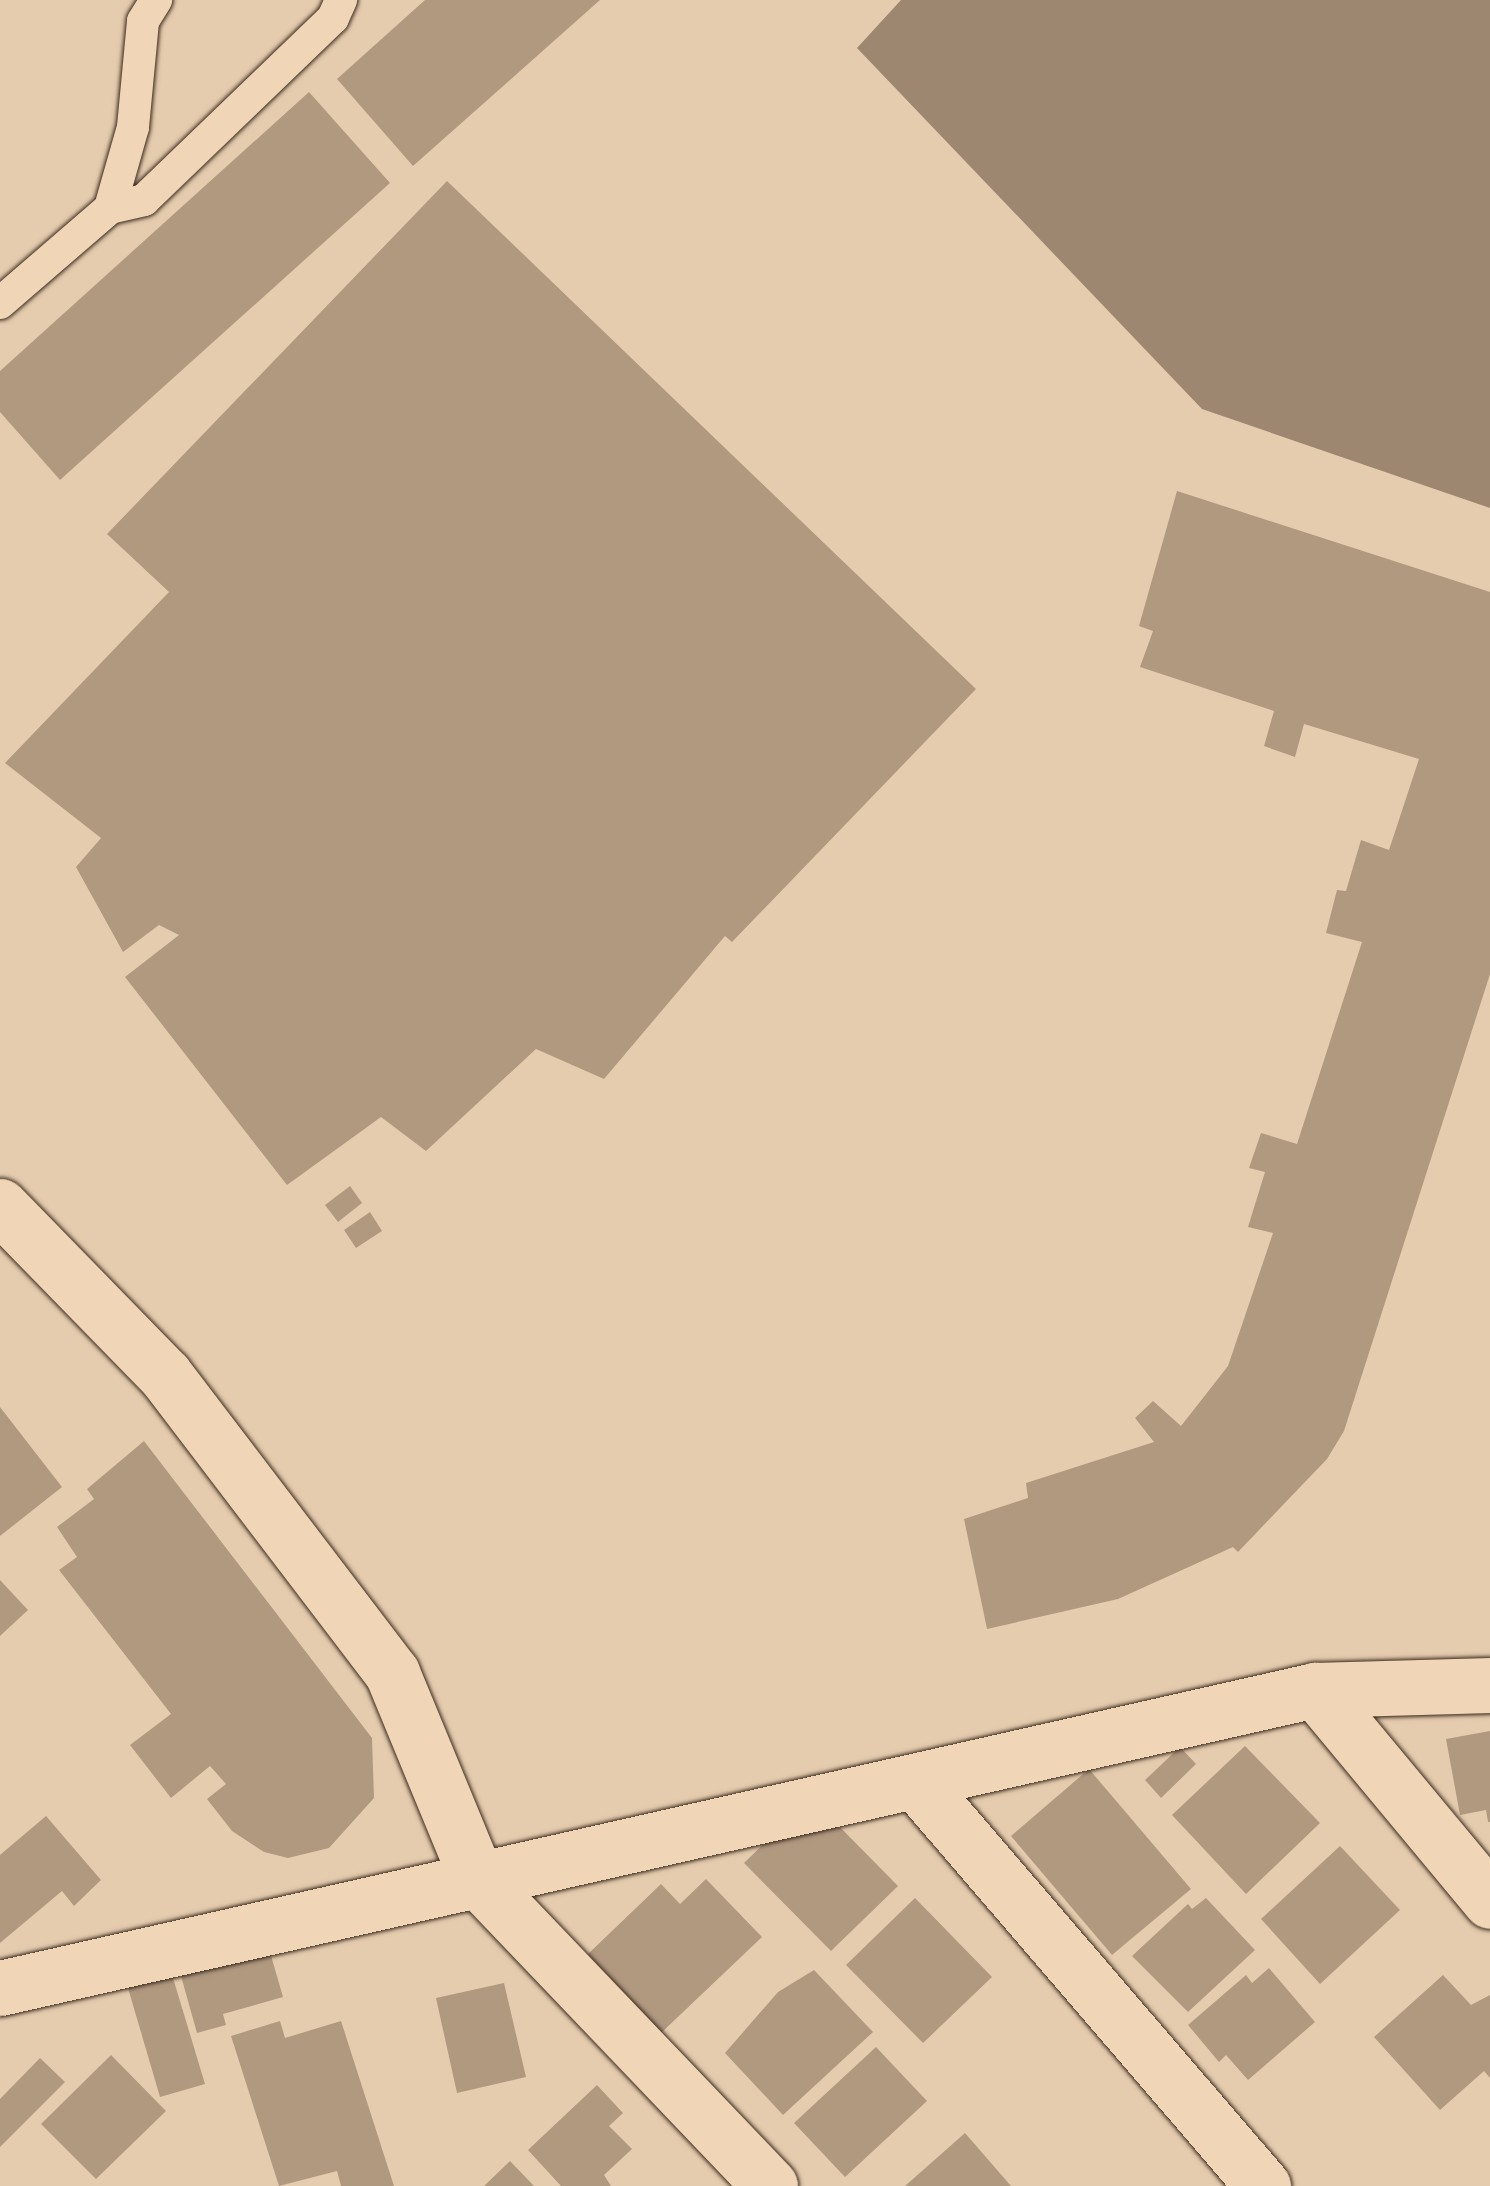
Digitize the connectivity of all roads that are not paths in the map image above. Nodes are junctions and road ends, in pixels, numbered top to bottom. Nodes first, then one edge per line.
1 (156, 0) edge
2 (341, 0) edge
3 (110, 208) junction
4 (0, 302) edge
5 (0, 1206) edge
6 (1490, 1686) edge
7 (1315, 1690) junction
8 (915, 1780) junction
9 (477, 1880) junction
10 (1490, 1901) edge
11 (0, 1988) edge
12 (770, 2186) edge
13 (1264, 2186) edge

1 - 3 lane
2 - 3 lane
3 - 4 lane
5 - 9 street
6 - 7 street
7 - 8 street
7 - 10 street
8 - 9 street
8 - 13 street
9 - 11 street
9 - 12 street

